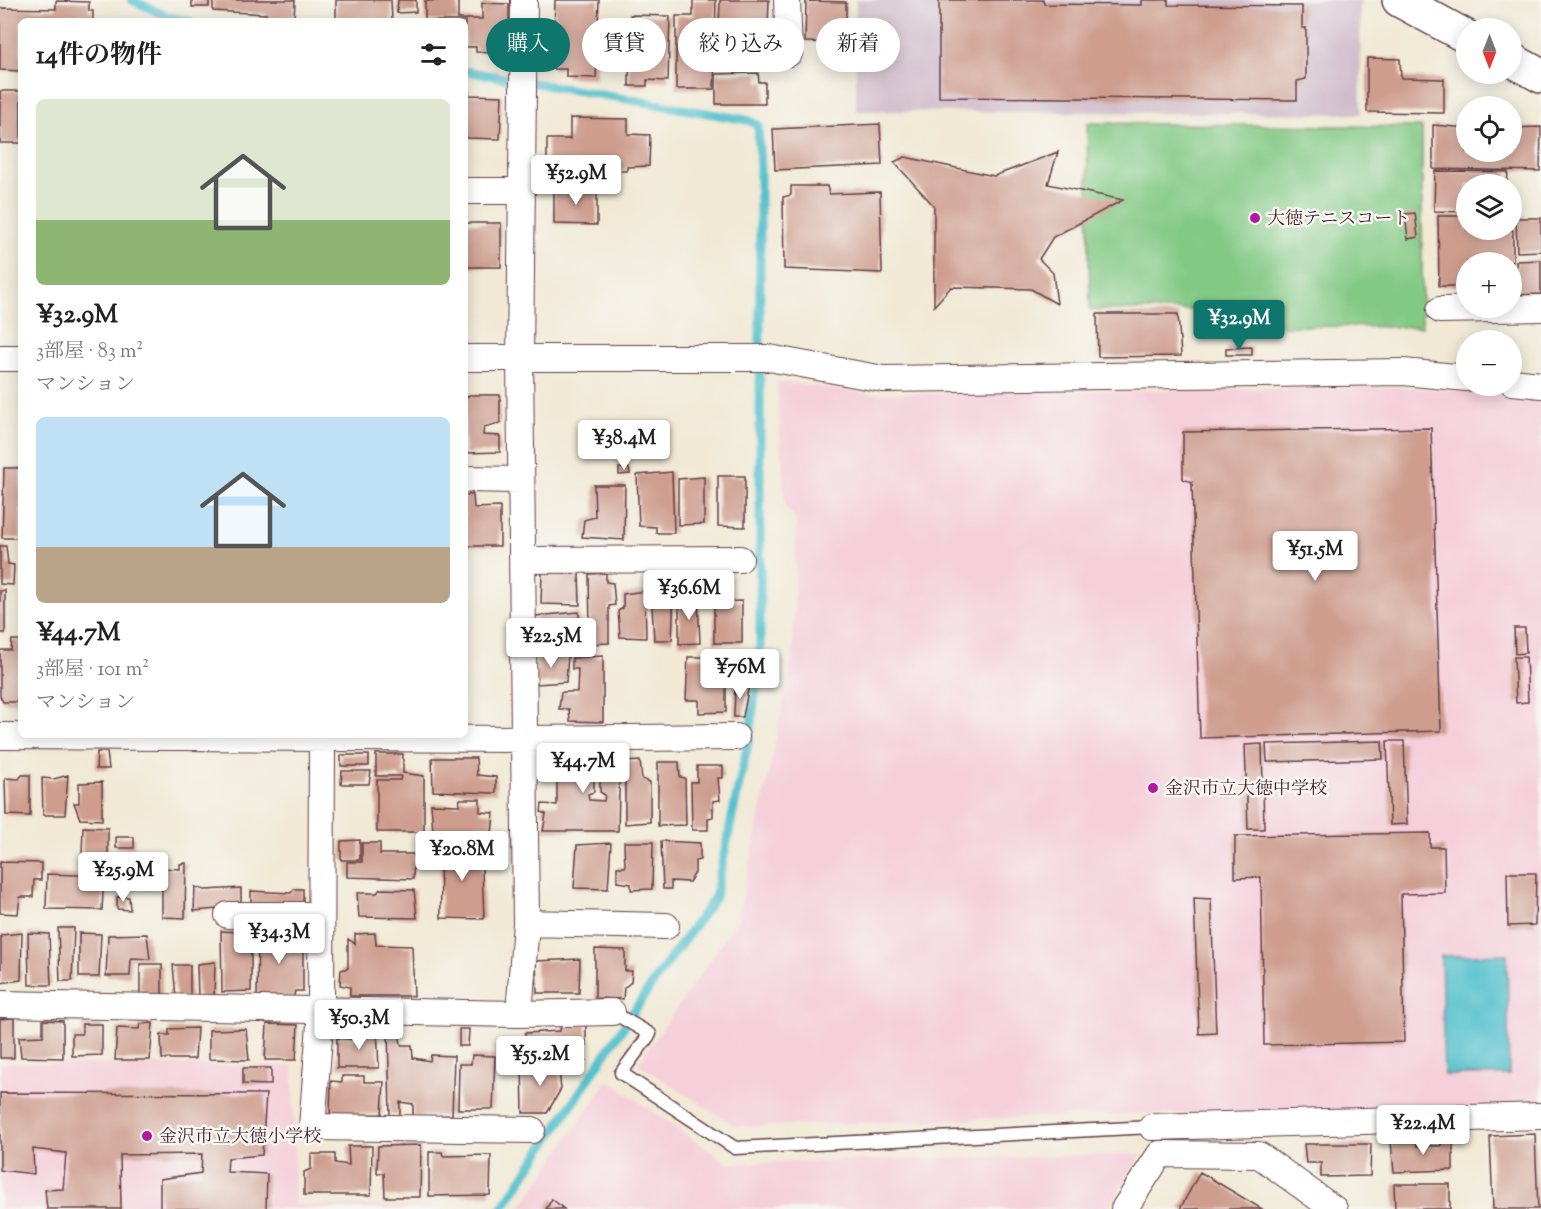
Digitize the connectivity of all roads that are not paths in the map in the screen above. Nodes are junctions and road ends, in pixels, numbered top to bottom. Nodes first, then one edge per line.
1 (524, 0) edge
2 (788, 0) edge
3 (1399, 0) edge
4 (788, 18) edge
5 (1456, 31) edge
6 (1522, 66) edge
7 (1541, 76) edge
8 (468, 191) edge
9 (522, 191) junction
10 (1541, 308) edge
11 (1440, 310) dead end
12 (0, 358) edge
13 (18, 358) edge
14 (468, 358) edge
15 (520, 358) junction
16 (1456, 377) edge
17 (1522, 383) edge
18 (1541, 384) edge
19 (468, 479) edge
20 (521, 480) junction
21 (740, 559) dead end
22 (522, 560) junction
23 (0, 736) edge
24 (18, 736) edge
25 (736, 737) dead end
26 (322, 738) joint
27 (524, 739) junction
28 (228, 915) dead end
29 (321, 915) junction
30 (526, 923) junction
31 (666, 926) dead end
32 (0, 1004) edge
33 (321, 1012) junction
34 (612, 1012) joint
35 (519, 1014) junction
36 (1541, 1116) edge
37 (1152, 1127) joint
38 (532, 1130) dead end
39 (1124, 1209) edge
40 (1334, 1209) edge

1 - 9 street
2 - 4 street
3 - 5 street
6 - 7 street
8 - 9 street
9 - 15 street
10 - 11 street
12 - 13 street
14 - 15 street
15 - 16 street
15 - 20 street
17 - 18 street
19 - 20 street
20 - 22 street
21 - 22 street
22 - 27 street
23 - 24 street
25 - 27 street
26 - 27 street
26 - 29 street
27 - 30 street
28 - 29 street
29 - 33 street
30 - 31 street
30 - 35 street
32 - 33 street
33 - 35 street
33 - 38 street
34 - 35 street
34 - 37 lane
36 - 37 street
39 - 40 street

